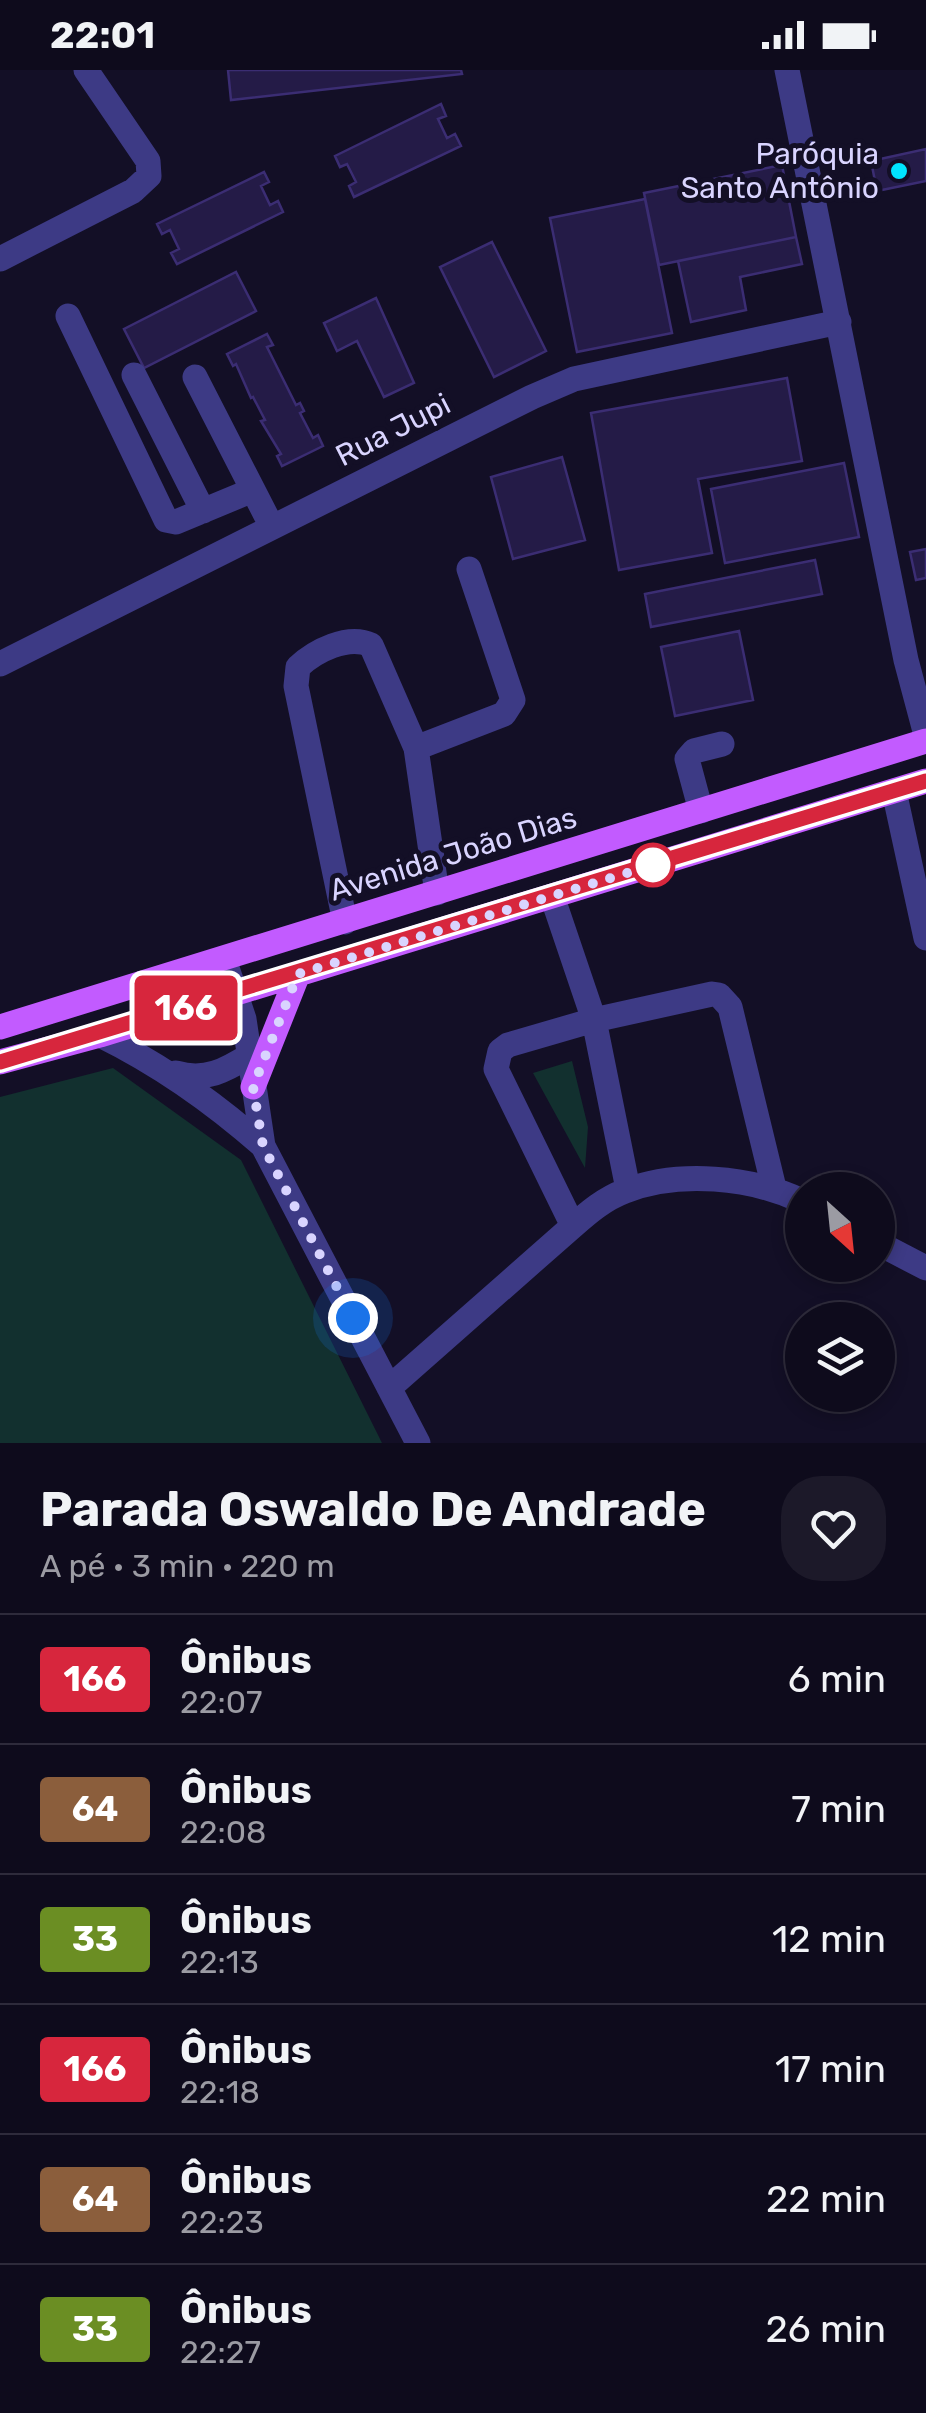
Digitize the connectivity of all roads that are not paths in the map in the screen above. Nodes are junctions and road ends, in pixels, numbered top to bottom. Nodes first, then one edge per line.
1 (86, 70) edge
2 (787, 70) edge
3 (0, 260) edge
4 (68, 316) dead end
5 (839, 322) junction
6 (134, 375) dead end
7 (194, 377) dead end
8 (253, 490) junction
9 (202, 511) junction
10 (272, 527) junction
11 (470, 569) dead end
12 (0, 664) edge
13 (926, 738) edge
14 (722, 744) dead end
15 (416, 748) junction
16 (926, 781) edge
17 (894, 791) junction
18 (700, 811) junction
19 (436, 893) junction
20 (552, 896) junction
21 (345, 922) junction
22 (926, 938) edge
23 (224, 959) junction
24 (298, 974) junction
25 (237, 993) junction
26 (594, 1020) junction
27 (0, 1028) edge
28 (100, 1035) junction
29 (250, 1055) junction
30 (0, 1062) edge
31 (166, 1070) junction
32 (253, 1087) junction
33 (263, 1146) junction
34 (774, 1188) junction
35 (628, 1189) junction
36 (785, 1193) edge
37 (572, 1226) junction
38 (895, 1252) edge
39 (926, 1268) edge
40 (390, 1388) junction
41 (418, 1443) edge

1 - 3 street
2 - 5 street
4 - 9 street
5 - 10 street, Rua Jupi
5 - 13 street
6 - 9 street
7 - 8 street
8 - 9 street
8 - 10 street
10 - 12 street, Rua Jupi
11 - 15 street
13 - 18 main road, Avenida João Dias
14 - 18 street
15 - 19 street
15 - 21 street
16 - 17 main road
17 - 20 main road
17 - 22 street
18 - 19 main road, Avenida João Dias
19 - 21 main road, Avenida João Dias
20 - 24 main road
20 - 26 street
21 - 23 main road, Avenida João Dias
23 - 25 street
23 - 27 main road, Avenida João Dias
24 - 25 main road
24 - 32 main road
25 - 28 main road
25 - 29 street
26 - 34 street
26 - 35 street
26 - 37 street
28 - 30 main road
28 - 31 street
29 - 31 street
29 - 32 street
31 - 33 street
32 - 33 street
33 - 40 street
34 - 35 street
34 - 36 street
35 - 37 street
37 - 40 street
38 - 39 street
40 - 41 street

